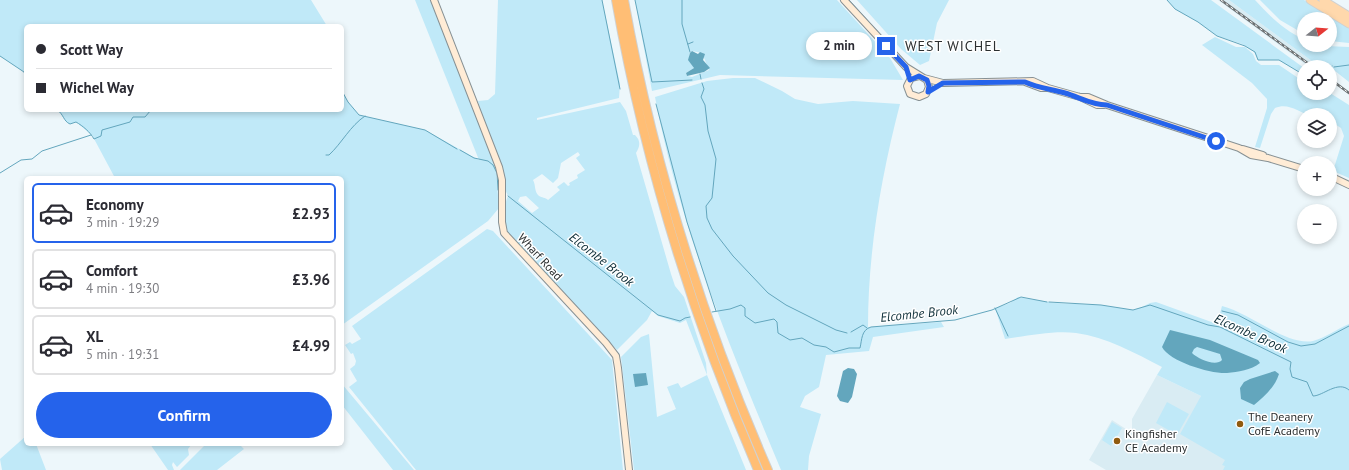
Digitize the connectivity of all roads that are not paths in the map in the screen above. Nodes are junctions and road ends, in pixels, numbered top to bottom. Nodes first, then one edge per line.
1 (434, 0) edge
2 (616, 0) edge
3 (624, 0) edge
4 (844, 0) edge
5 (1310, 0) edge
6 (1323, 0) edge
7 (1349, 16) edge
8 (1349, 24) edge
9 (906, 67) junction
10 (922, 77) junction
11 (910, 80) junction
12 (943, 83) junction
13 (928, 92) junction
14 (1297, 166) edge
15 (1337, 179) edge
16 (1349, 185) edge
17 (629, 470) edge
18 (758, 470) edge
19 (768, 470) edge

1 - 17 street, Wharf Road
2 - 18 highway
3 - 19 highway
4 - 9 street
5 - 8 main road
6 - 7 main road
9 - 10 street
9 - 11 street
10 - 11 street
10 - 12 street
10 - 13 street
11 - 13 street
12 - 13 street
12 - 14 street
15 - 16 street

